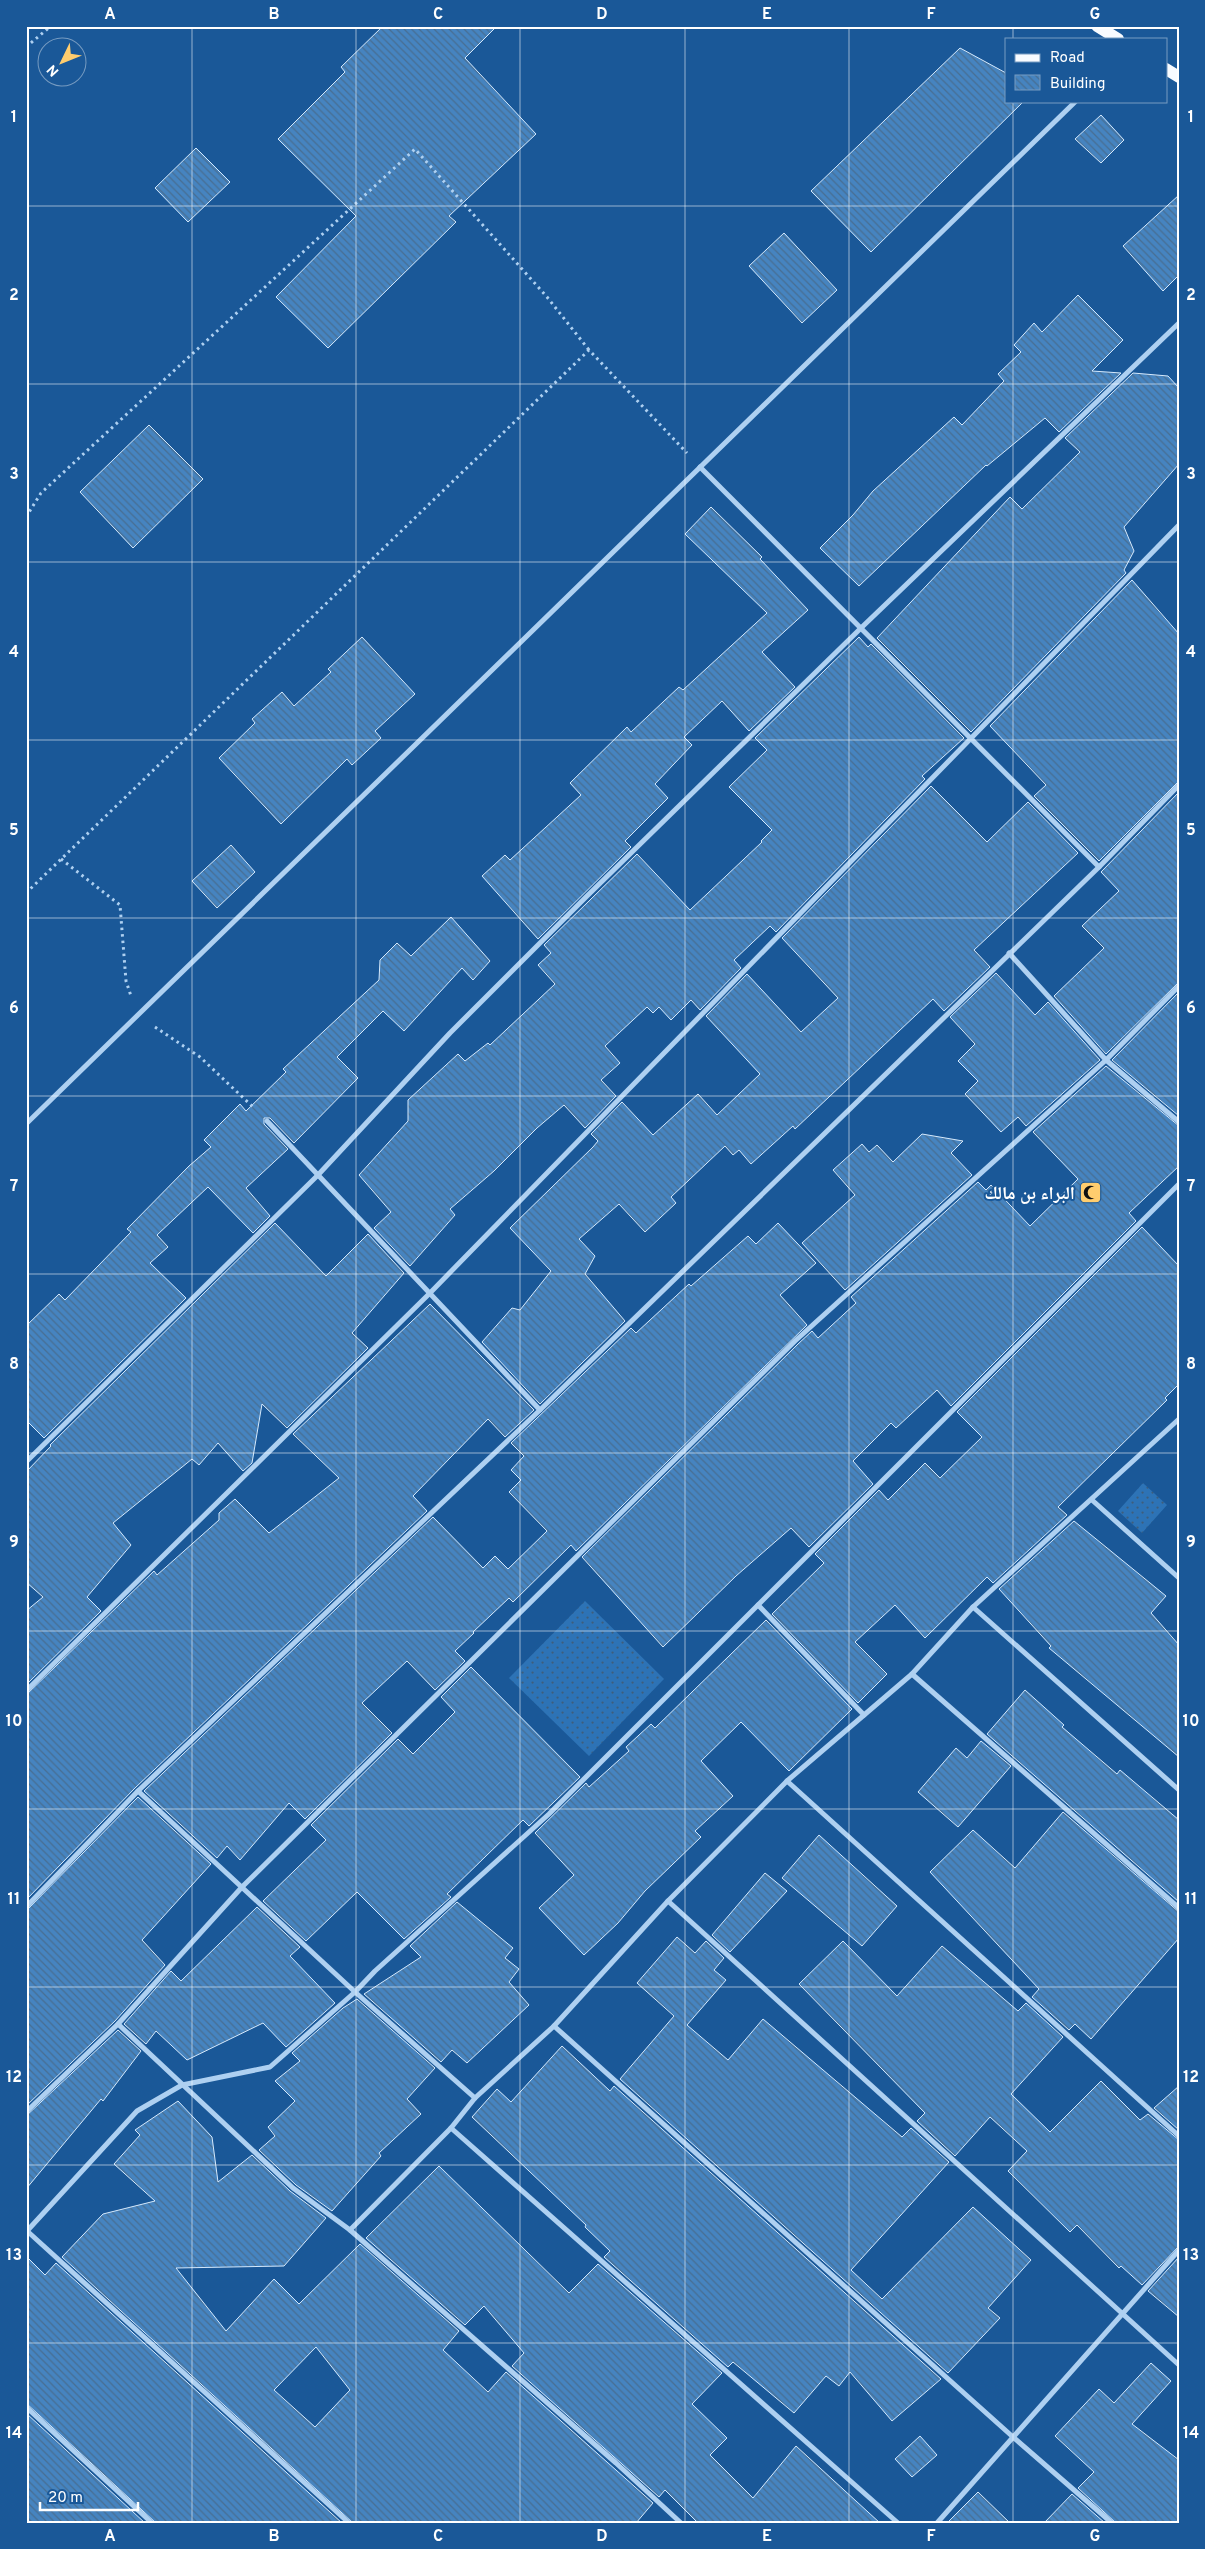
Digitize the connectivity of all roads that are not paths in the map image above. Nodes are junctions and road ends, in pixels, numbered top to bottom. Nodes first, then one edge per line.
1 (1097, 26) edge
2 (1116, 38) edge
3 (1168, 70) edge
4 (1179, 77) edge
5 (1075, 102) edge
6 (1179, 324) edge
7 (700, 467) junction
8 (1179, 525) edge
9 (861, 628) junction
10 (972, 738) junction
11 (1179, 785) edge
12 (1099, 866) junction
13 (1009, 953) junction
14 (1179, 986) edge
15 (1106, 1060) junction
16 (267, 1121) road end
17 (1179, 1122) edge
18 (26, 1124) edge
19 (318, 1175) junction
20 (1179, 1184) edge
21 (430, 1293) junction
22 (540, 1410) junction
23 (1179, 1418) edge
24 (26, 1462) edge
25 (1092, 1500) junction
26 (1179, 1578) edge
27 (758, 1605) junction
28 (973, 1606) junction
29 (912, 1674) junction
30 (26, 1691) edge
31 (864, 1715) junction
32 (787, 1781) junction
33 (1179, 1790) edge
34 (138, 1791) junction
35 (242, 1887) junction
36 (668, 1901) junction
37 (26, 1907) edge
38 (1179, 1908) edge
39 (355, 1992) junction
40 (118, 2024) junction
41 (554, 2026) junction
42 (182, 2085) junction
43 (475, 2098) junction
44 (26, 2112) edge
45 (451, 2128) junction
46 (1179, 2136) edge
47 (350, 2230) junction
48 (26, 2231) edge
49 (1179, 2250) edge
50 (1122, 2314) junction
51 (1179, 2365) edge
52 (26, 2407) edge
53 (1013, 2437) junction
54 (152, 2523) edge
55 (349, 2523) edge
56 (681, 2523) edge
57 (898, 2523) edge
58 (937, 2523) edge
59 (1112, 2523) edge

1 - 2 main road
3 - 4 main road
5 - 7 street
6 - 9 street
7 - 9 street
7 - 18 street
8 - 10 street
9 - 10 street
9 - 19 street
10 - 12 street
10 - 21 street
11 - 12 street
12 - 13 street
13 - 15 street
13 - 22 street
14 - 15 street
15 - 17 street
15 - 35 street
16 - 19 street
19 - 21 street
19 - 24 street
20 - 27 street
21 - 22 street
21 - 30 street
22 - 34 street
23 - 25 street
25 - 26 street
25 - 28 street
27 - 31 street
27 - 39 street
28 - 29 street
28 - 33 street
29 - 31 street
29 - 38 street
31 - 32 street
32 - 36 street
32 - 46 street
34 - 35 street
34 - 37 street
35 - 39 street
35 - 40 street
36 - 41 street
36 - 50 street
39 - 42 street
39 - 43 street
40 - 42 street
40 - 44 street
41 - 43 street
41 - 53 street
42 - 47 street
42 - 48 street
43 - 45 street
45 - 47 street
45 - 57 street
47 - 56 street
48 - 55 street
49 - 50 street
50 - 51 street
50 - 53 street
52 - 54 street
53 - 58 street
53 - 59 street

